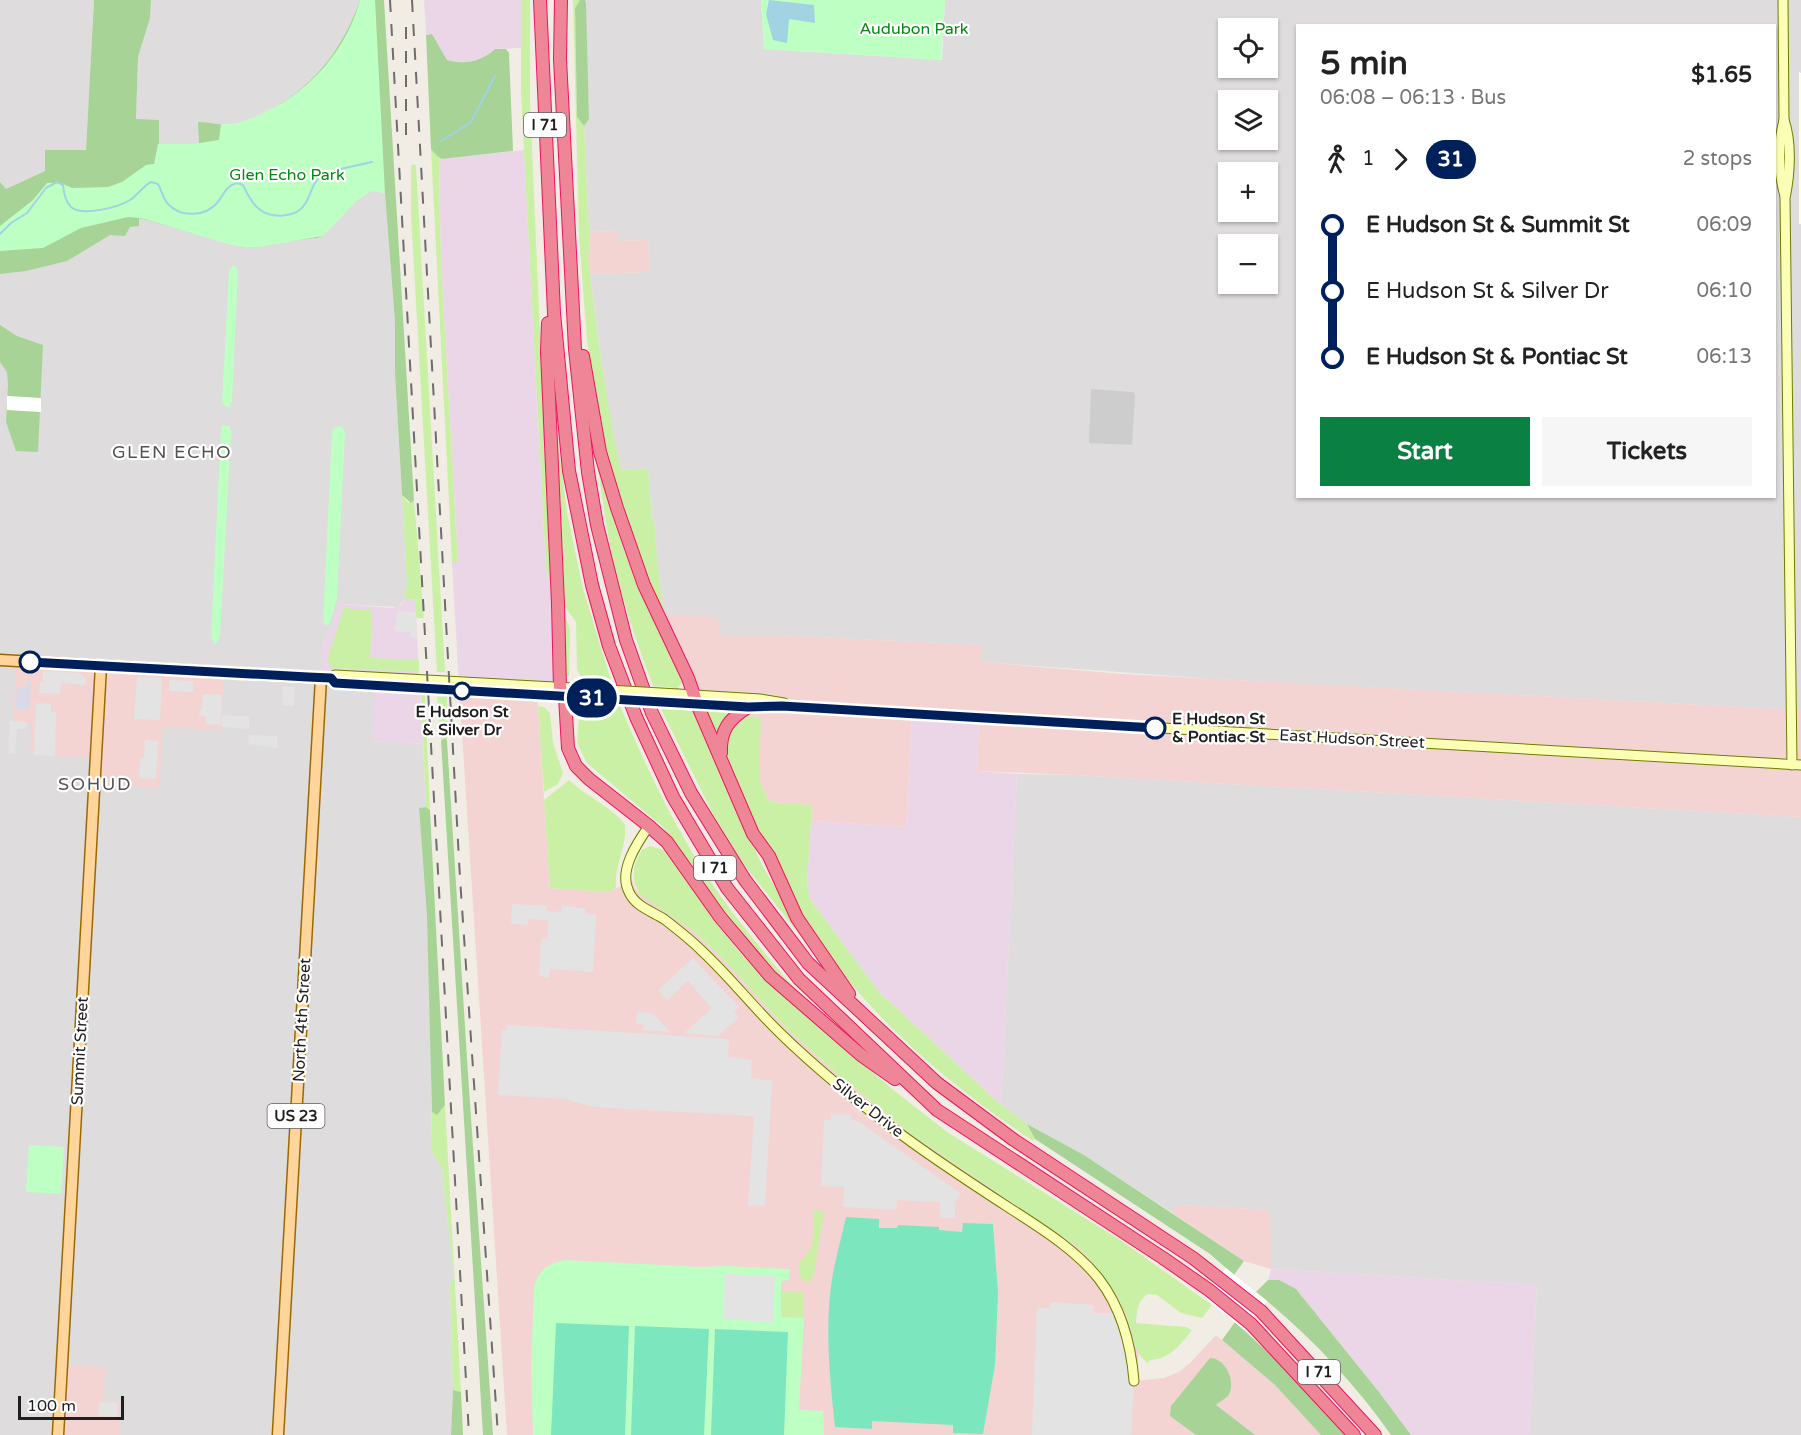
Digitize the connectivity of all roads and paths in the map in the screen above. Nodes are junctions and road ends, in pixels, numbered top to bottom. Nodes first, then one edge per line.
1 (561, 0) edge
2 (567, 0) edge
3 (1783, 0) edge
4 (540, 2) edge
5 (560, 59) junction
6 (550, 243) junction
7 (571, 283) junction
8 (0, 660) edge
9 (101, 666) junction
10 (326, 678) junction
11 (563, 692) junction
12 (696, 699) junction
13 (748, 707) junction
14 (794, 707) junction
15 (721, 757) junction
16 (1796, 765) edge
17 (649, 826) junction
18 (879, 1029) junction
19 (937, 1110) junction
20 (1134, 1381) dead end
21 (58, 1435) edge
22 (278, 1435) edge
23 (1354, 1435) edge
24 (1375, 1435) edge

1 - 5 highway, I 71
2 - 5 highway
3 - 16 main road
4 - 6 highway, I 71
5 - 7 highway, I 71
6 - 11 highway
6 - 19 highway, I 71
7 - 12 highway
7 - 18 highway, I 71
8 - 9 main road, East Hudson Street
9 - 10 main road, East Hudson Street
9 - 21 main road, Summit Street
10 - 11 main road, East Hudson Street
10 - 22 main road, North 4th Street / US 23
11 - 12 main road, East Hudson Street, bridge
11 - 17 highway
12 - 13 main road, East Hudson Street
12 - 14 main road, East Hudson Street
12 - 15 highway
13 - 14 main road, East Hudson Street
13 - 15 highway
14 - 16 main road, East Hudson Street
15 - 18 highway
17 - 19 highway
17 - 20 main road, Silver Drive
18 - 24 highway, I 71
19 - 23 highway, I 71

